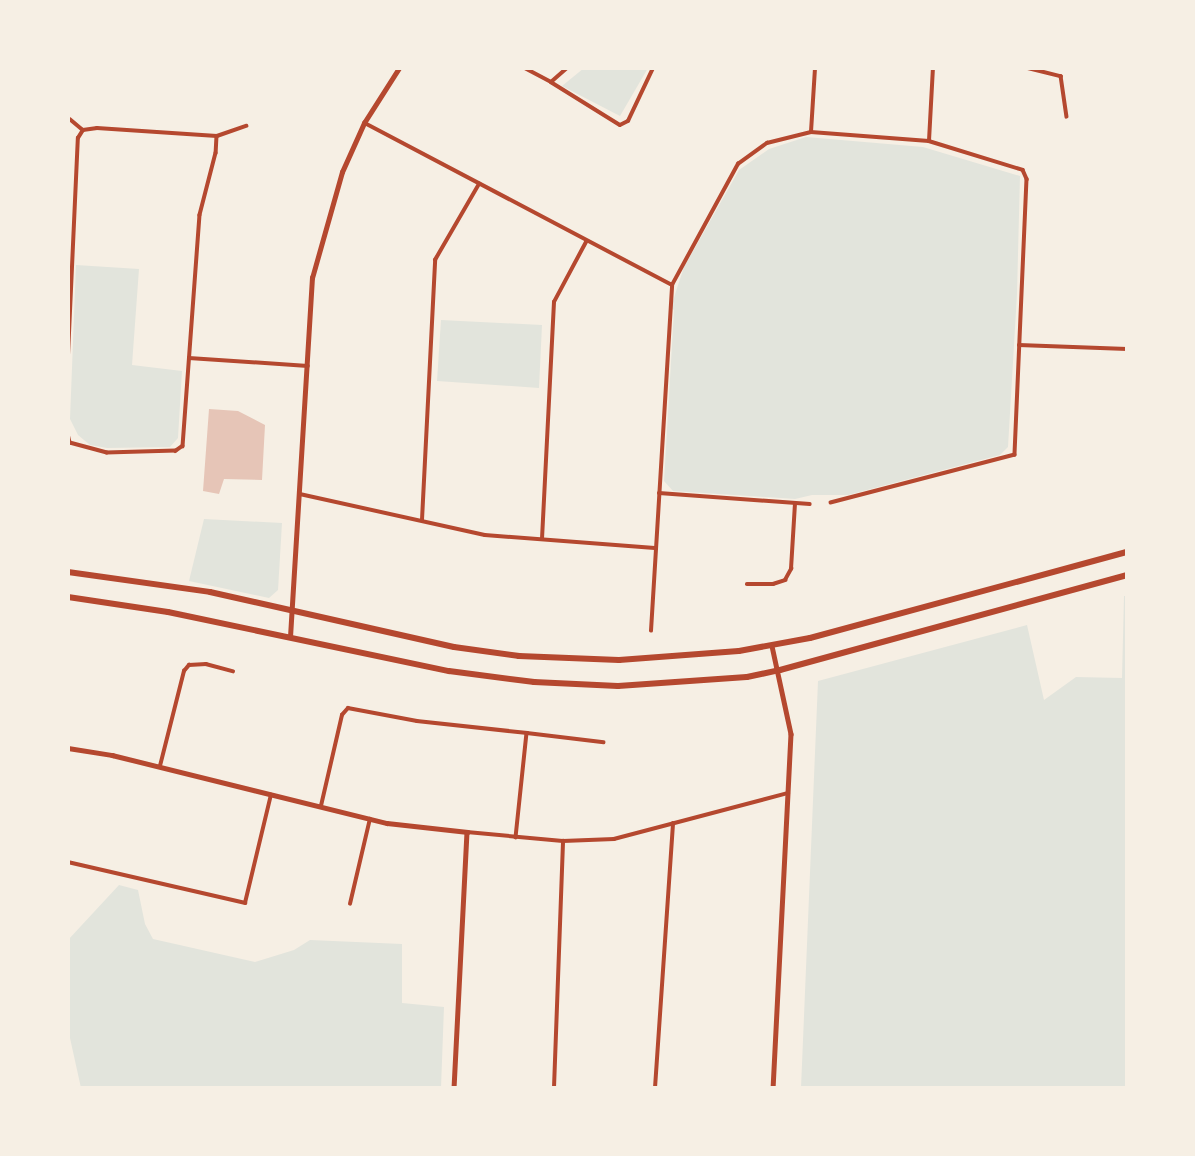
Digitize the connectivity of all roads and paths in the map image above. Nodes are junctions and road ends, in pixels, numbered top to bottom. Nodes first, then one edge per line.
1 (400, 68) edge
2 (525, 68) edge
3 (567, 68) edge
4 (653, 68) edge
5 (815, 68) edge
6 (933, 68) edge
7 (1028, 68) edge
8 (551, 82) junction
9 (1068, 117) dead end
10 (70, 120) dead end
11 (364, 123) junction
12 (246, 126) dead end
13 (83, 130) junction
14 (811, 132) junction
15 (216, 136) junction
16 (929, 141) junction
17 (478, 184) junction
18 (586, 242) junction
19 (672, 285) junction
20 (70, 301) edge
21 (1019, 345) junction
22 (1127, 349) edge
23 (68, 355) edge
24 (189, 358) junction
25 (308, 366) junction
26 (68, 434) edge
27 (69, 444) edge
28 (300, 494) junction
29 (659, 494) junction
30 (810, 503) dead end
31 (831, 503) dead end
32 (795, 504) junction
33 (422, 521) junction
34 (542, 539) junction
35 (655, 548) junction
36 (1127, 552) edge
37 (68, 572) edge
38 (1127, 575) edge
39 (747, 584) dead end
40 (68, 597) edge
41 (293, 612) junction
42 (651, 631) dead end
43 (290, 638) junction
44 (772, 646) junction
45 (779, 670) junction
46 (233, 671) dead end
47 (527, 733) junction
48 (603, 742) dead end
49 (68, 748) edge
50 (159, 767) junction
51 (788, 793) junction
52 (271, 795) junction
53 (321, 806) junction
54 (370, 819) junction
55 (673, 824) junction
56 (467, 832) junction
57 (516, 837) junction
58 (564, 841) junction
59 (68, 862) edge
60 (350, 904) dead end
61 (454, 1088) edge
62 (554, 1088) edge
63 (655, 1088) edge
64 (773, 1088) edge

1 - 11 street
2 - 8 street
3 - 8 street
4 - 8 street
5 - 14 street
6 - 16 street
7 - 9 street
10 - 13 street
11 - 17 street
11 - 25 street
12 - 15 street
13 - 15 street
13 - 20 street
14 - 16 street
14 - 19 street
15 - 24 street
16 - 21 street
17 - 18 street
17 - 33 street
18 - 19 street
18 - 34 street
19 - 29 street
20 - 23 street
21 - 22 street
21 - 31 street
24 - 25 street
24 - 27 street
25 - 28 street
26 - 27 street
28 - 33 street
28 - 41 street
29 - 32 street
29 - 35 street
30 - 32 street
32 - 39 street
33 - 34 street
34 - 35 street
35 - 42 street
36 - 44 highway
37 - 41 highway
38 - 45 highway
40 - 43 highway
41 - 43 street
41 - 44 highway
43 - 45 highway
44 - 45 street
45 - 51 street
46 - 50 street
47 - 48 street
47 - 53 street
47 - 57 street
49 - 50 street
50 - 52 street
51 - 55 street
51 - 64 street
52 - 53 street
52 - 59 street
53 - 54 street
54 - 56 street
54 - 60 street
55 - 58 street
55 - 63 street
56 - 57 street
56 - 61 street
57 - 58 street
58 - 62 street

